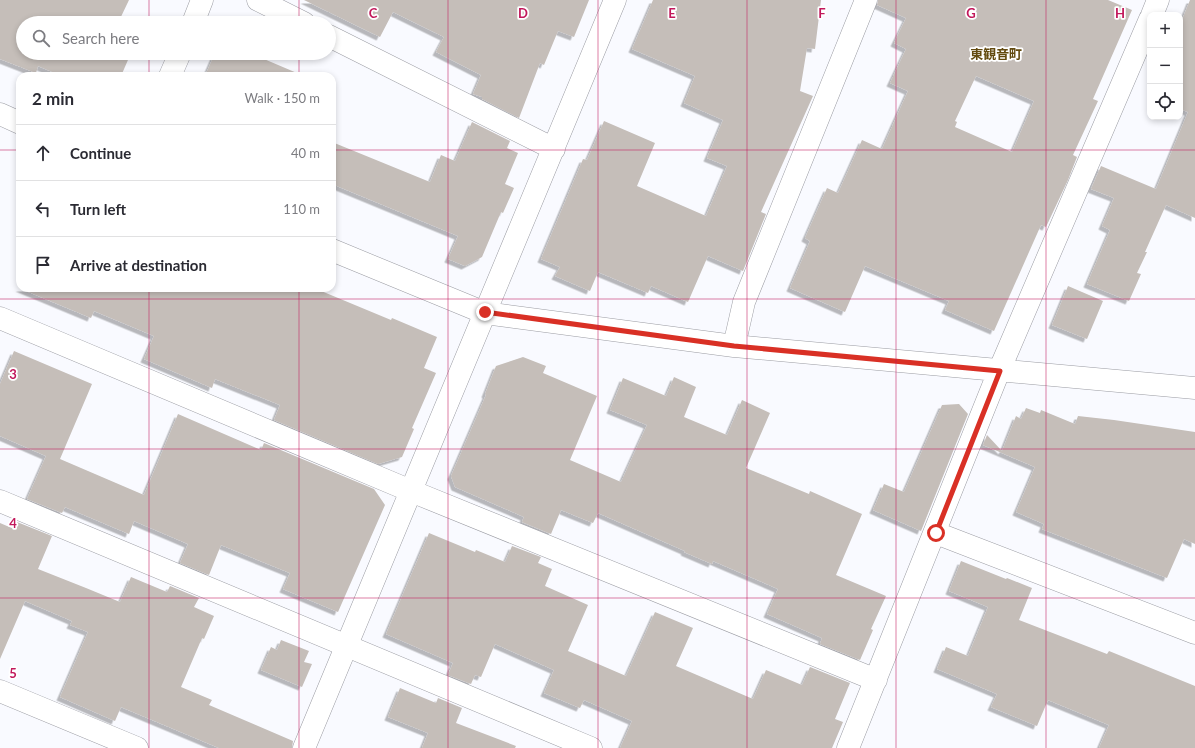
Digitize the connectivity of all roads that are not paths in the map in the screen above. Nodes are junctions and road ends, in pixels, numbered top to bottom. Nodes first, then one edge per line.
1 (202, 0) edge
2 (258, 0) edge
3 (615, 0) edge
4 (866, 0) edge
5 (1158, 0) edge
6 (1153, 12) edge
7 (196, 16) edge
8 (290, 16) edge
9 (1147, 26) edge
10 (336, 40) edge
11 (177, 60) edge
12 (172, 72) edge
13 (0, 114) edge
14 (16, 121) edge
15 (554, 149) junction
16 (336, 252) edge
17 (485, 312) junction
18 (0, 318) edge
19 (734, 346) junction
20 (1000, 371) junction
21 (1195, 388) edge
22 (411, 491) junction
23 (0, 501) edge
24 (936, 533) junction
25 (1195, 632) edge
26 (347, 645) junction
27 (876, 680) junction
28 (2, 696) edge
29 (137, 748) edge
30 (304, 748) edge
31 (591, 748) edge
32 (848, 748) edge

1 - 7 street
2 - 8 street
3 - 15 street
4 - 19 street
5 - 6 street
9 - 20 street
10 - 15 street
11 - 12 street
13 - 14 street
15 - 17 street
16 - 17 street
17 - 19 street
17 - 22 street
18 - 22 street
19 - 20 street
20 - 21 street
20 - 24 street
22 - 26 street
22 - 27 street
23 - 26 street
24 - 25 street
24 - 27 street
26 - 30 street
26 - 31 street
27 - 32 street
28 - 29 street

